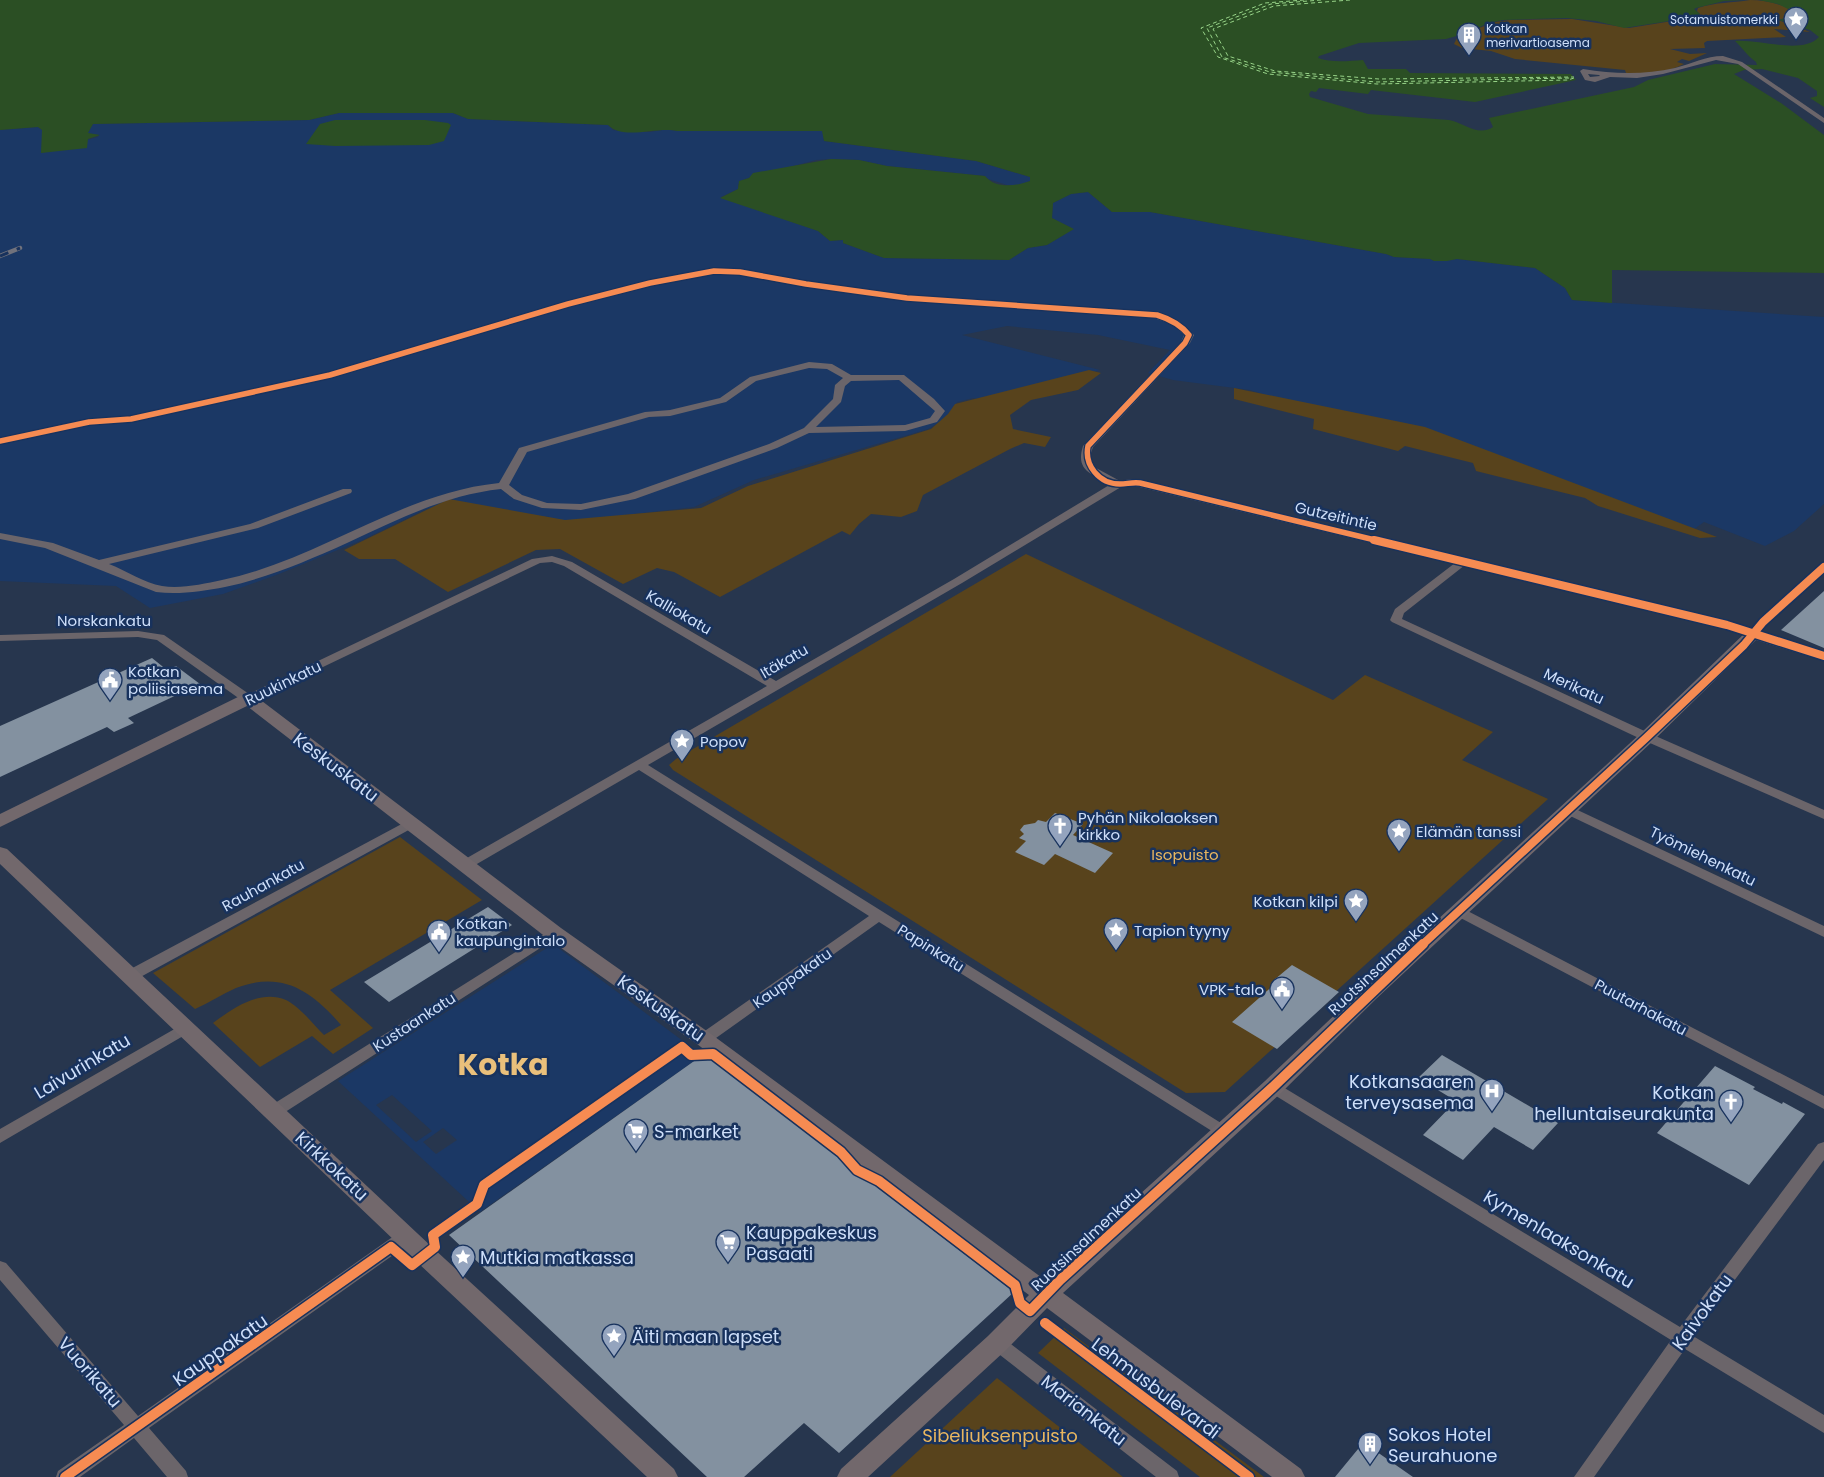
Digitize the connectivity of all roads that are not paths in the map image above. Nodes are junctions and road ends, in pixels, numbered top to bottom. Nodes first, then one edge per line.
1 (1608, 75) dead end
2 (1824, 121) edge
3 (849, 378) junction
4 (807, 430) junction
5 (0, 441) edge
6 (1118, 484) junction
7 (503, 486) junction
8 (347, 491) dead end
9 (0, 536) edge
10 (1464, 561) junction
11 (98, 564) junction
12 (568, 564) joint
13 (1824, 566) edge
14 (1753, 634) junction
15 (0, 638) edge
16 (1824, 656) edge
17 (775, 685) junction
18 (248, 700) junction
19 (1647, 737) junction
20 (639, 765) junction
21 (1569, 810) junction
22 (1824, 815) edge
23 (0, 821) edge
24 (411, 823) junction
25 (0, 853) edge
26 (465, 865) junction
27 (1458, 912) junction
28 (878, 916) junction
29 (1824, 932) edge
30 (554, 933) junction
31 (130, 976) junction
32 (185, 1028) junction
33 (704, 1039) junction
34 (1273, 1087) junction
35 (1824, 1103) edge
36 (273, 1112) junction
37 (1223, 1132) junction
38 (0, 1137) edge
39 (1824, 1148) edge
40 (407, 1236) junction
41 (0, 1268) edge
42 (1046, 1295) junction
43 (1683, 1338) junction
44 (997, 1343) junction
45 (1824, 1425) edge
46 (137, 1426) junction
47 (65, 1477) edge
48 (179, 1477) edge
49 (665, 1477) edge
50 (850, 1477) edge
51 (1170, 1477) edge
52 (1292, 1477) edge
53 (1582, 1477) edge

1 - 2 street
3 - 4 street
3 - 4 street
3 - 7 street
4 - 7 street
5 - 6 street, Gutzeitintie
6 - 10 street, Gutzeitintie
6 - 17 street, Itäkatu
7 - 11 street
8 - 11 street
9 - 11 street
10 - 14 street, Gutzeitintie
10 - 19 street, Merikatu
12 - 17 street, Kalliokatu
12 - 18 street, Ruukinkatu
13 - 14 street
14 - 16 main road
14 - 19 main road, Ruotsinsalmenkatu
15 - 18 street, Norskankatu
17 - 20 street, Itäkatu
18 - 23 main road, Ruukinkatu
18 - 24 main road, Keskuskatu
19 - 21 main road, Ruotsinsalmenkatu
19 - 22 street, Merikatu
20 - 26 street, Itäkatu
20 - 28 street, Papinkatu
21 - 27 main road, Ruotsinsalmenkatu
21 - 29 street, Työmiehenkatu
24 - 26 main road, Keskuskatu
24 - 31 street, Rauhankatu
25 - 31 main road, Kirkkokatu
26 - 30 main road, Keskuskatu
27 - 34 main road, Ruotsinsalmenkatu
27 - 35 street, Puutarhakatu
28 - 33 street, Kauppakatu
28 - 37 street, Papinkatu
30 - 33 main road, Keskuskatu
30 - 36 street, Kustaankatu
31 - 32 main road, Kirkkokatu
32 - 36 main road, Kirkkokatu
32 - 38 street, Laivurinkatu
33 - 42 main road, Keskuskatu
34 - 37 main road, Ruotsinsalmenkatu
34 - 43 street, Kymenlaaksonkatu
36 - 40 main road, Kirkkokatu
37 - 42 main road, Ruotsinsalmenkatu
39 - 43 street, Kaivokatu
40 - 46 street, Kauppakatu
40 - 49 main road, Kirkkokatu
41 - 46 street, Vuorikatu
42 - 44 main road, Ruotsinsalmenkatu
42 - 52 main road, Keskuskatu
43 - 45 street, Kymenlaaksonkatu
43 - 53 street, Kaivokatu
44 - 50 main road, Ruotsinsalmenkatu
44 - 51 street, Mariankatu
46 - 47 street, Kauppakatu
46 - 48 street, Vuorikatu

